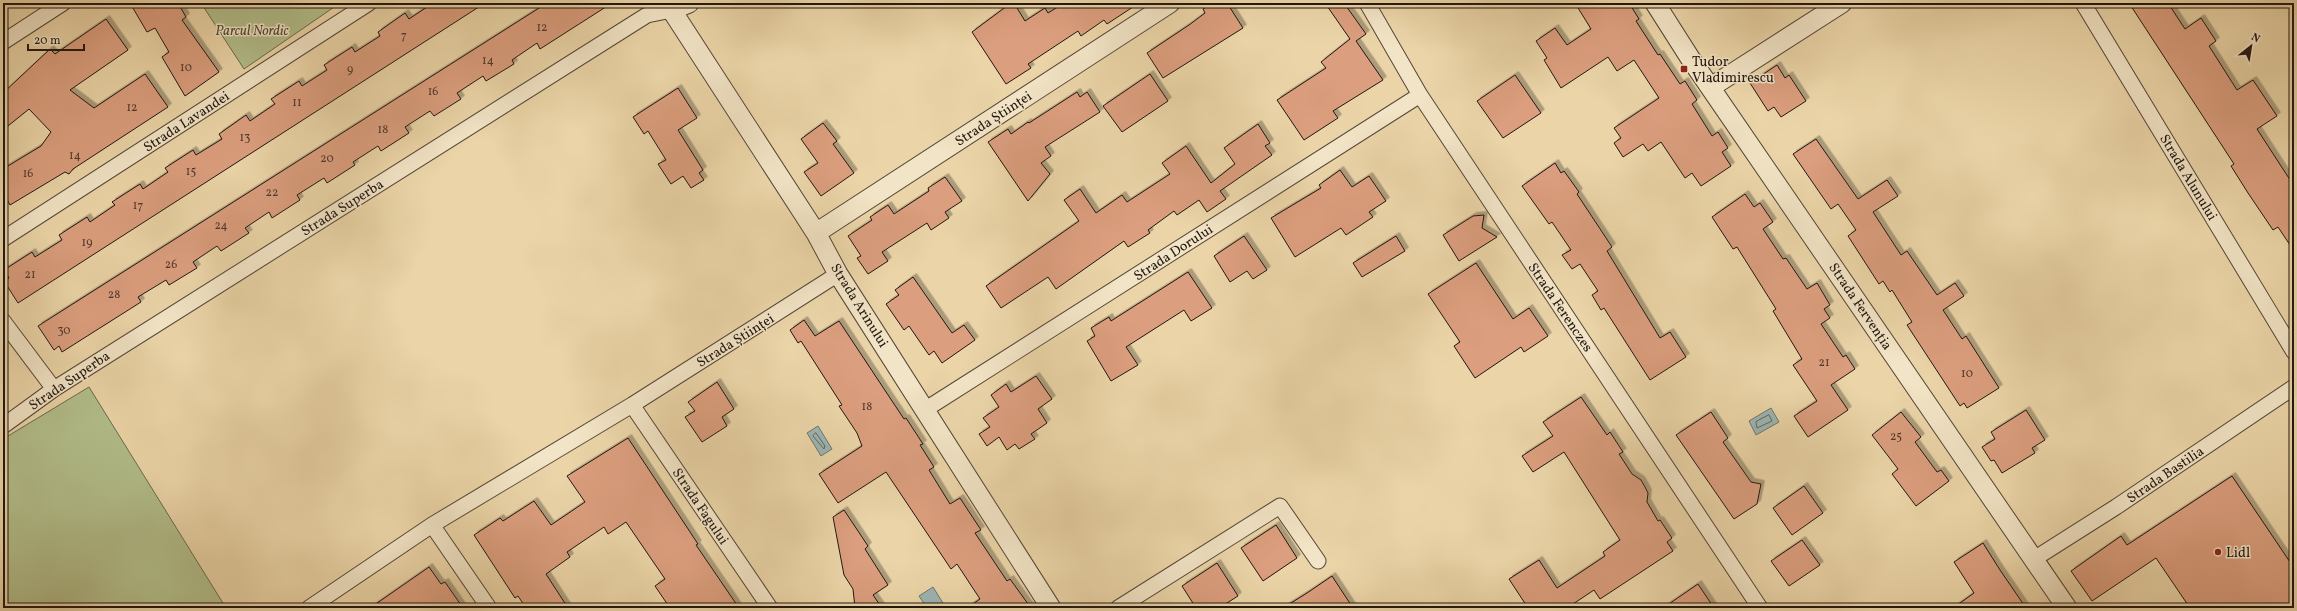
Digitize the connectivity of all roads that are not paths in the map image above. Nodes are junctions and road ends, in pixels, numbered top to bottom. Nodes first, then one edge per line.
1 (63, 3) edge
2 (369, 3) edge
3 (1170, 3) edge
4 (1367, 3) edge
5 (1654, 3) edge
6 (1842, 3) edge
7 (2083, 3) edge
8 (676, 5) edge
9 (3, 42) edge
10 (1711, 87) junction
11 (1420, 95) junction
12 (816, 233) junction
13 (3, 239) edge
14 (838, 274) junction
15 (3, 321) edge
16 (2294, 352) edge
17 (2294, 387) edge
18 (54, 388) junction
19 (632, 405) junction
20 (926, 409) junction
21 (3, 426) edge
22 (432, 525) junction
23 (2034, 559) junction
24 (1318, 561) dead end
25 (309, 608) edge
26 (489, 608) edge
27 (770, 608) edge
28 (1051, 608) edge
29 (1118, 608) edge
30 (1760, 608) edge
31 (2067, 608) edge

1 - 9 street
2 - 13 street, Strada Lavandei
3 - 12 street, Strada Științei
4 - 11 street, Strada Ferenczes
5 - 10 street, Strada Fervenția
6 - 10 street
7 - 16 street, Strada Alunului
8 - 12 street, Strada Arinului
8 - 18 street, Strada Superba
10 - 23 street, Strada Fervenția
11 - 20 street, Strada Dorului
11 - 30 street, Strada Ferenczes
12 - 14 street, Strada Arinului
14 - 19 street, Strada Științei
14 - 20 street, Strada Arinului
15 - 18 street
17 - 23 street, Strada Bastilia
18 - 21 street, Strada Superba
19 - 22 street, Strada Științei
19 - 27 street, Strada Fagului
20 - 28 street, Strada Arinului
22 - 25 street, Strada Științei
22 - 26 street
23 - 31 street, Strada Fervenția
24 - 29 street

